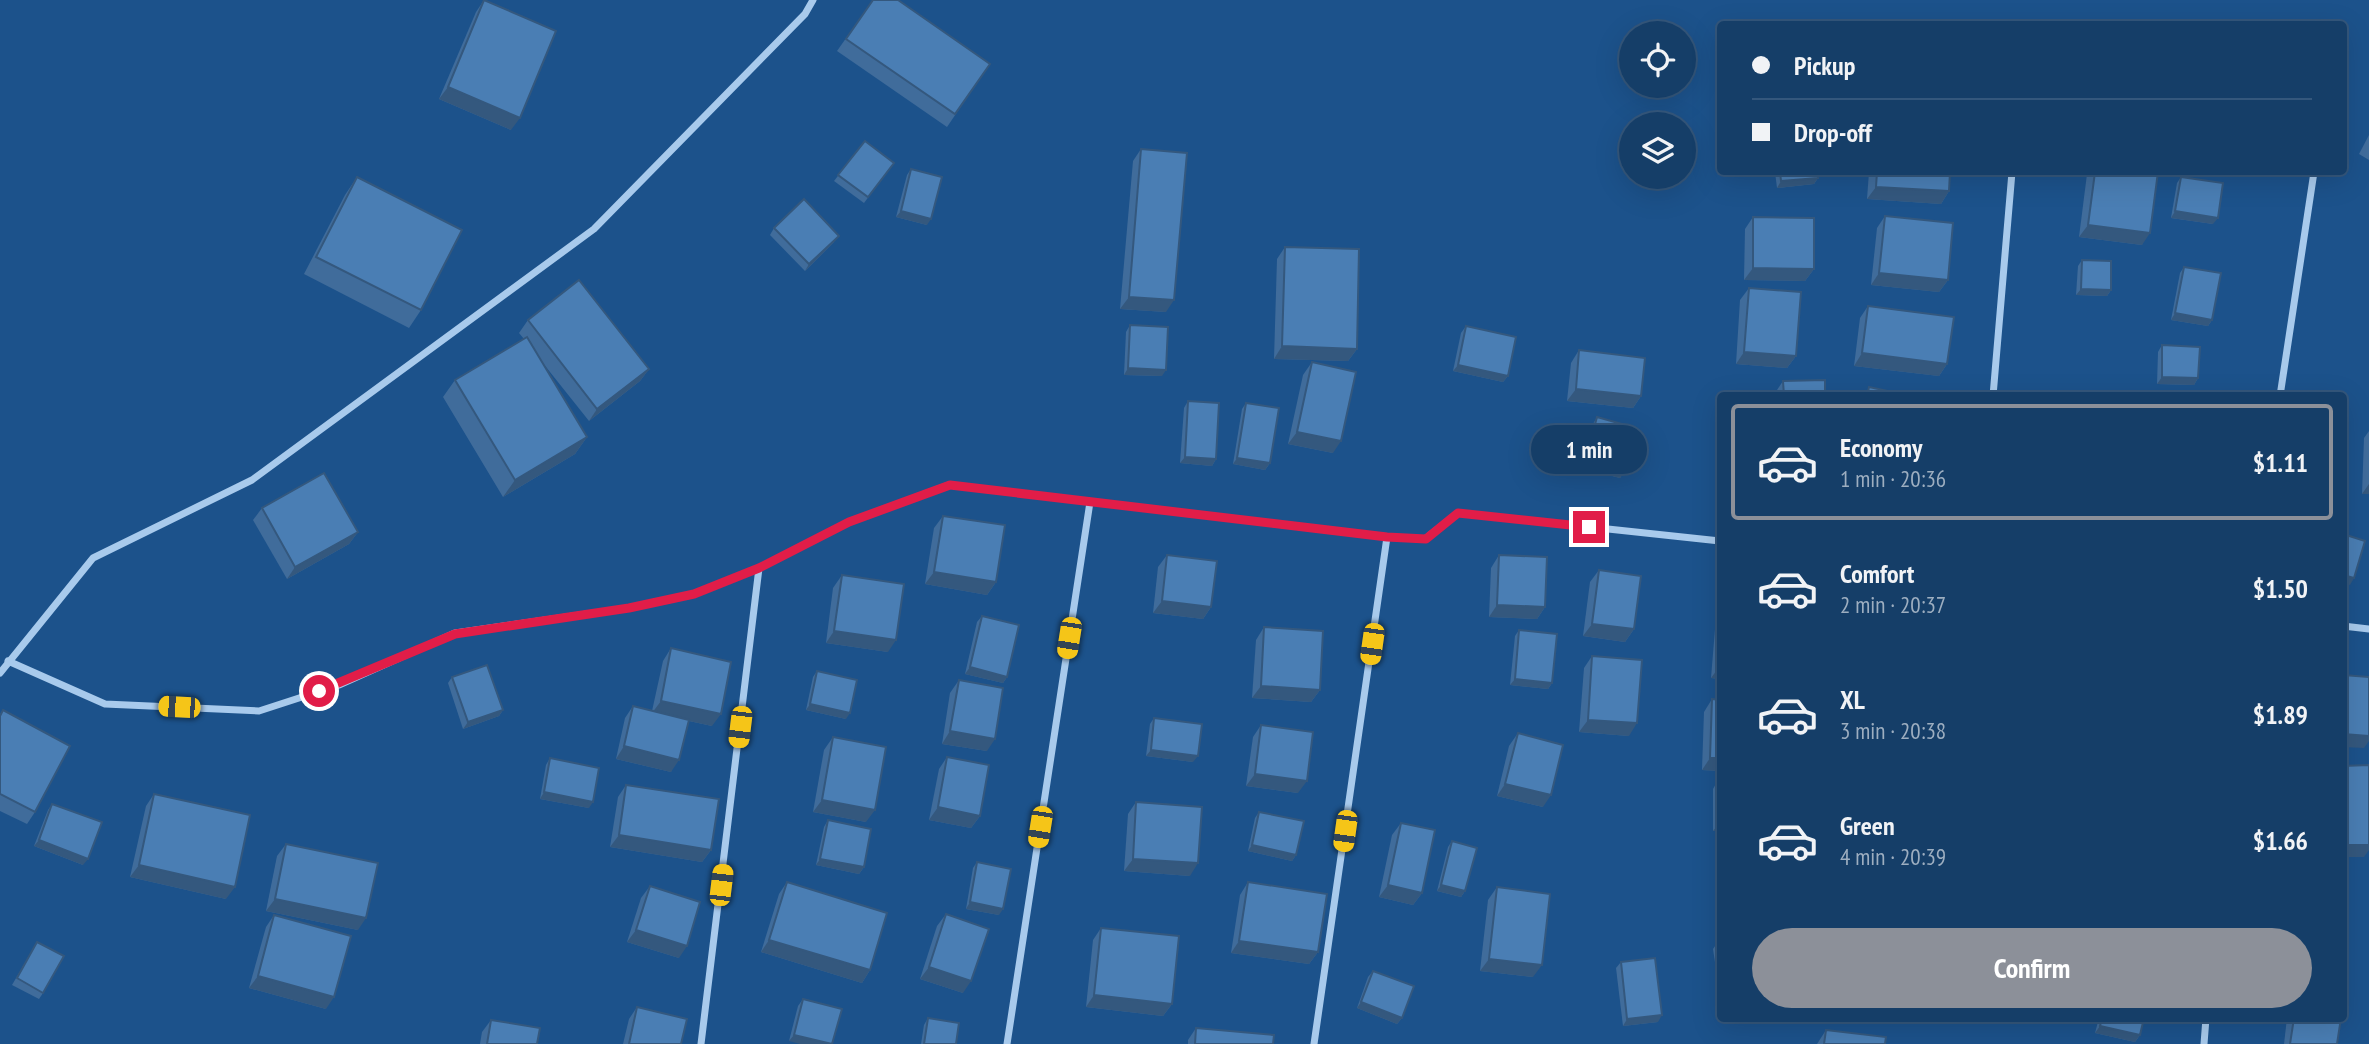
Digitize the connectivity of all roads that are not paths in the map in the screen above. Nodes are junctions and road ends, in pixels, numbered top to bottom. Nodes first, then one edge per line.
1 (813, 0) edge
2 (2012, 175) edge
3 (2314, 175) edge
4 (1993, 392) edge
5 (2281, 392) edge
6 (1090, 502) junction
7 (1387, 537) junction
8 (1717, 541) edge
9 (759, 568) junction
10 (2347, 626) edge
11 (2369, 629) edge
12 (8, 661) junction
13 (0, 673) edge
14 (2206, 1022) edge
15 (701, 1044) edge
16 (1007, 1044) edge
17 (1314, 1044) edge
18 (2204, 1044) edge

1 - 12 street
2 - 4 street
3 - 5 street
6 - 7 street
6 - 9 street
6 - 16 street
7 - 8 street
7 - 17 street
9 - 12 street
9 - 15 street
10 - 11 street
12 - 13 street
14 - 18 street

